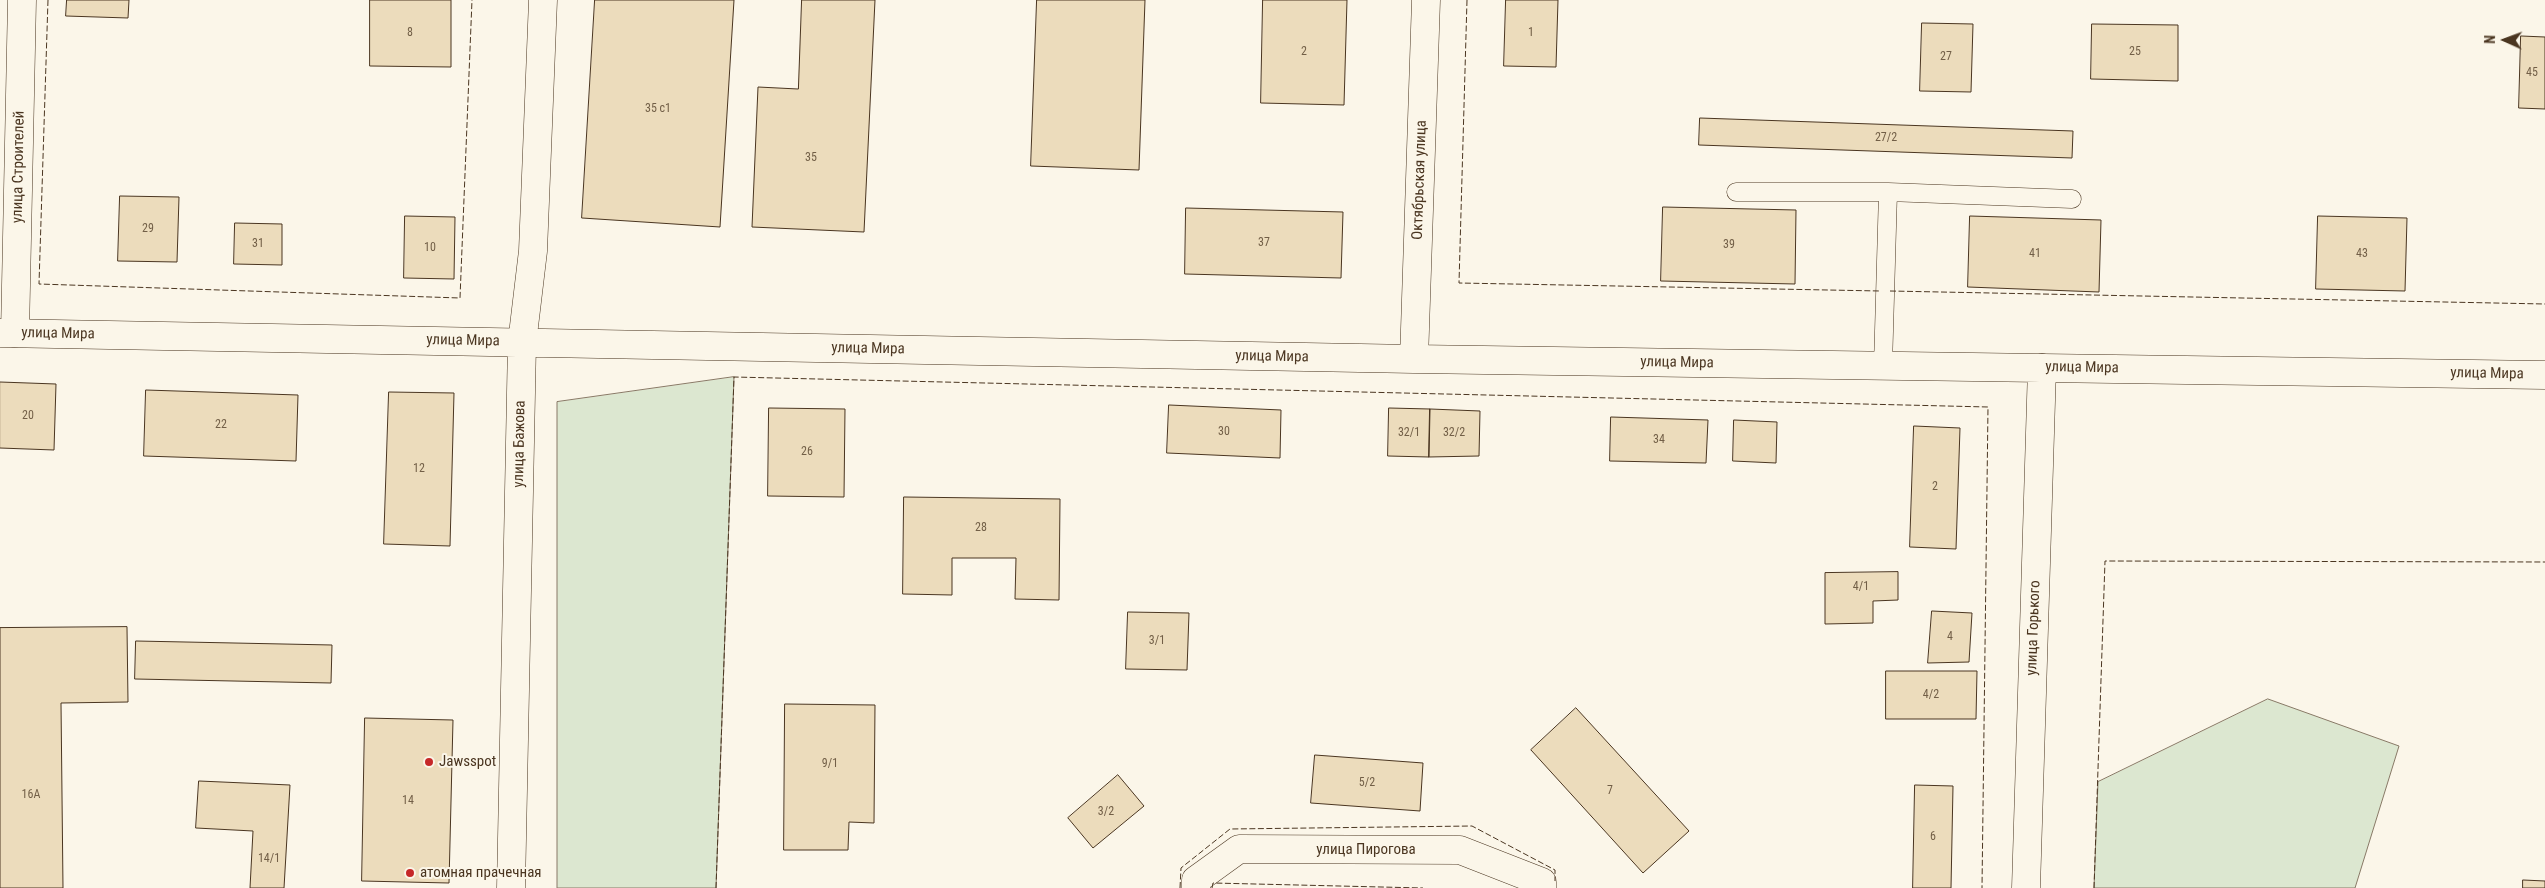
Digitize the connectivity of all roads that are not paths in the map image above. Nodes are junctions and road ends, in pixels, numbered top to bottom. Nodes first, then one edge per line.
1 (22, 0) edge
2 (543, 0) edge
3 (1426, 0) edge
4 (1736, 192) dead end
5 (1888, 192) junction
6 (2072, 199) dead end
7 (8, 333) edge
8 (522, 342) junction
9 (1414, 359) junction
10 (1884, 366) junction
11 (2042, 368) junction
12 (2545, 375) edge
13 (511, 888) edge
14 (1196, 888) edge
15 (1542, 888) edge
16 (2026, 888) edge

1 - 7 street, улица Строителей
2 - 8 street, улица Бажова
3 - 9 street, Октябрьская улица
4 - 5 lane
5 - 6 lane
5 - 10 lane
7 - 8 street, улица Мира
8 - 9 street, улица Мира
8 - 13 street, улица Бажова
9 - 10 street, улица Мира
10 - 11 street, улица Мира
11 - 12 street, улица Мира
11 - 16 street, улица Горького
14 - 15 street, улица Пирогова

